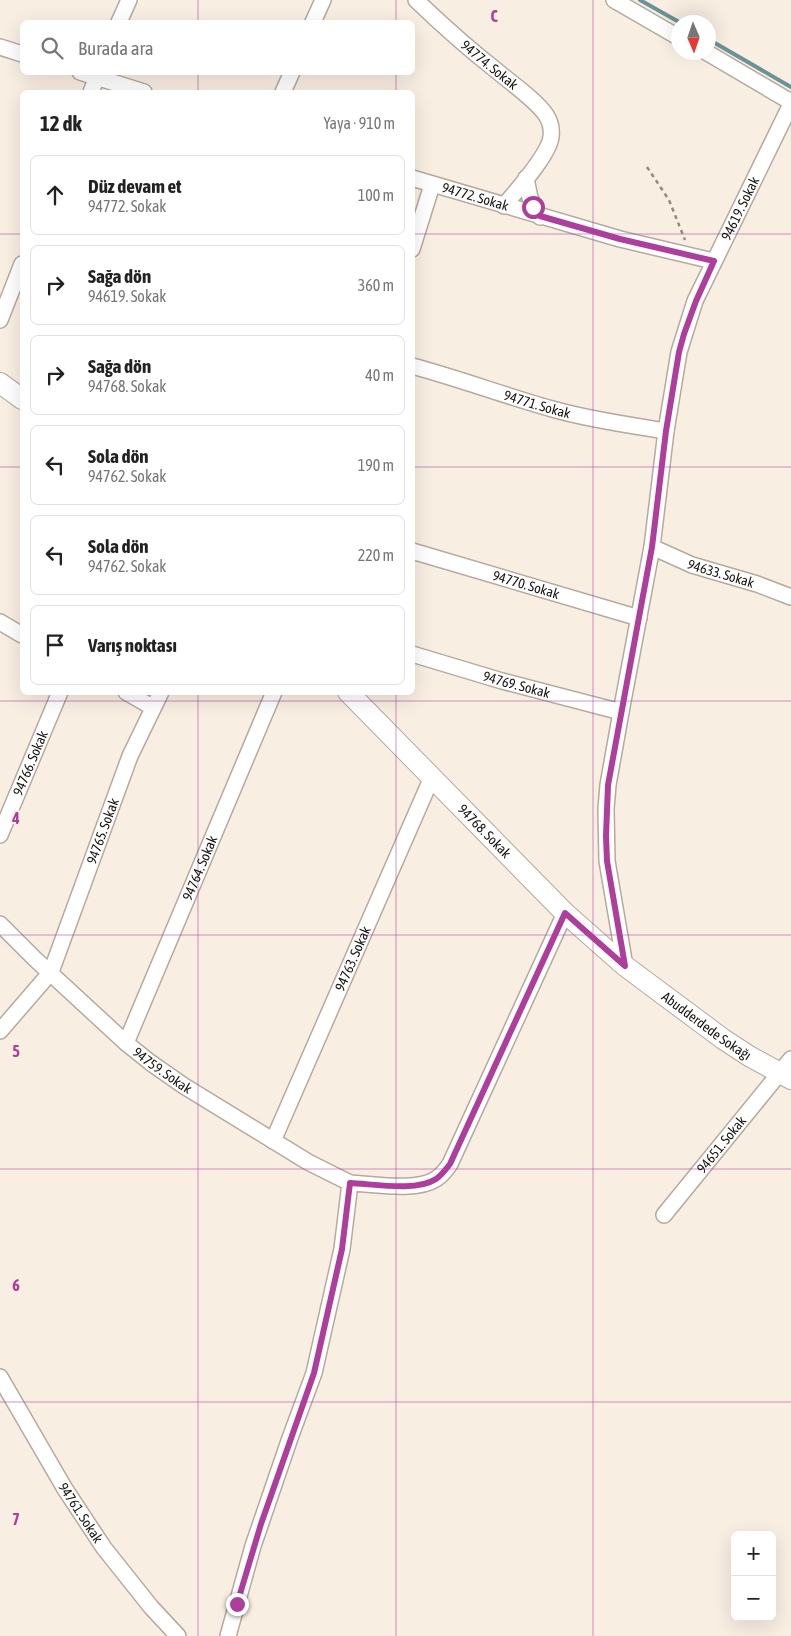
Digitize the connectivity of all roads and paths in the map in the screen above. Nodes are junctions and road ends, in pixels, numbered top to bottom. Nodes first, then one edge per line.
1 (129, 0) edge
2 (323, 0) edge
3 (416, 0) edge
4 (614, 0) edge
5 (121, 20) edge
6 (314, 20) edge
7 (671, 33) edge
8 (0, 48) edge
9 (20, 53) edge
10 (716, 58) edge
11 (98, 75) edge
12 (291, 75) edge
13 (92, 90) edge
14 (139, 90) edge
15 (284, 90) edge
16 (791, 103) edge
17 (646, 166) dead end
18 (526, 178) junction
19 (415, 179) edge
20 (432, 185) junction
21 (504, 206) junction
22 (540, 216) junction
23 (415, 239) edge
24 (690, 255) junction
25 (714, 261) junction
26 (20, 269) edge
27 (0, 320) edge
28 (415, 367) edge
29 (0, 382) edge
30 (20, 397) edge
31 (666, 431) junction
32 (652, 547) junction
33 (415, 552) edge
34 (791, 597) edge
35 (639, 618) junction
36 (0, 622) edge
37 (20, 635) edge
38 (415, 655) edge
39 (59, 695) edge
40 (131, 695) edge
41 (159, 695) edge
42 (273, 695) edge
43 (351, 695) edge
44 (152, 707) junction
45 (621, 712) junction
46 (432, 778) junction
47 (0, 835) edge
48 (565, 913) junction
49 (0, 924) edge
50 (625, 966) junction
51 (50, 972) junction
52 (0, 1031) edge
53 (126, 1043) junction
54 (787, 1070) edge
55 (273, 1141) junction
56 (350, 1183) junction
57 (664, 1215) dead end
58 (1, 1384) edge
59 (178, 1636) edge
60 (228, 1636) edge

1 - 5 street
2 - 6 street
3 - 18 street, 94774. Sokak
4 - 7 street
8 - 9 street
10 - 16 street
11 - 13 street
11 - 14 street
12 - 15 street
16 - 25 street, 94619. Sokak
17 - 24 path
18 - 21 street
18 - 22 street
19 - 20 street, 94772. Sokak
20 - 21 street, 94772. Sokak
20 - 23 street
21 - 22 street, 94772. Sokak
22 - 24 street, 94772. Sokak
24 - 25 street, 94772. Sokak
25 - 31 street, 94619. Sokak
26 - 27 street
28 - 31 street, 94771. Sokak
29 - 30 street
31 - 32 street, 94619. Sokak
32 - 34 street, 94633. Sokak
32 - 35 street, 94619. Sokak
33 - 35 street, 94770. Sokak
35 - 45 street, 94619. Sokak
36 - 37 street
38 - 45 street, 94769. Sokak
39 - 47 street, 94766. Sokak
40 - 44 street
41 - 44 street, 94765. Sokak
42 - 53 street, 94764. Sokak
43 - 46 street, 94768. Sokak
44 - 51 street, 94765. Sokak
45 - 50 street, 94619. Sokak
46 - 48 street, 94768. Sokak
46 - 55 street, 94763. Sokak
48 - 50 street, 94768. Sokak
48 - 56 street
49 - 51 street, 94759. Sokak
50 - 54 street, Abudderdede Sokağı
51 - 52 street
51 - 53 street, 94759. Sokak
53 - 55 street, 94759. Sokak
54 - 57 street, 94651. Sokak
55 - 56 street, 94759. Sokak
56 - 60 street
58 - 59 street, 94761. Sokak

